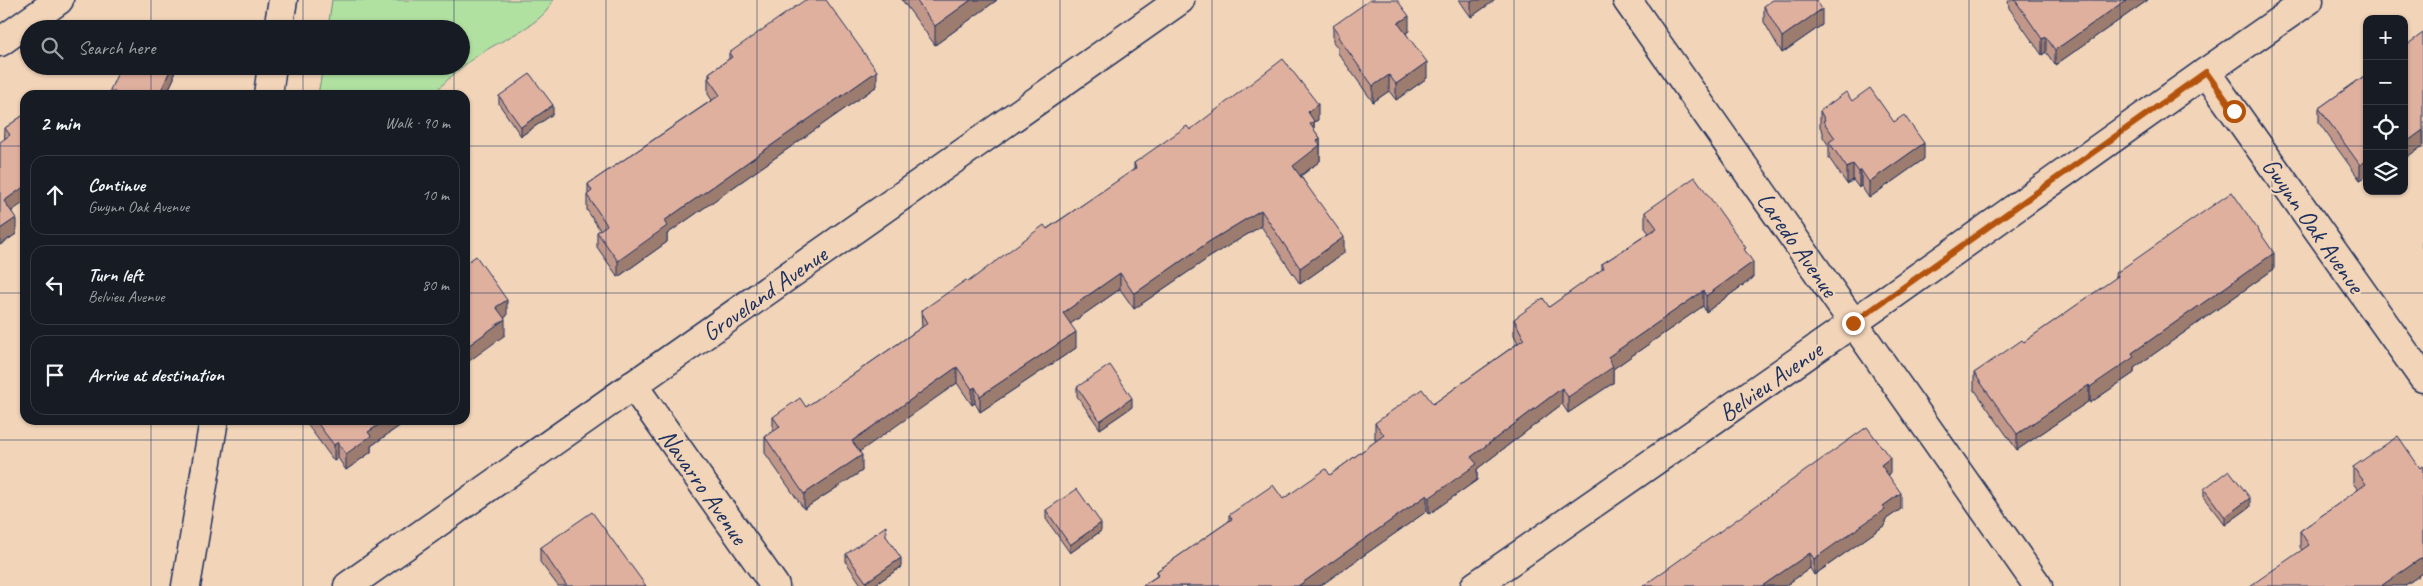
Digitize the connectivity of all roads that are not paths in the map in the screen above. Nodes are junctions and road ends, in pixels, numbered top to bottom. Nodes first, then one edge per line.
1 (59, 0) edge
2 (283, 0) edge
3 (1180, 0) edge
4 (1628, 0) edge
5 (2309, 0) edge
6 (31, 20) edge
7 (280, 20) edge
8 (20, 28) edge
9 (0, 42) edge
10 (2206, 72) junction
11 (271, 75) edge
12 (269, 90) edge
13 (1853, 323) junction
14 (2423, 378) edge
15 (633, 385) junction
16 (213, 425) edge
17 (186, 586) edge
18 (348, 586) edge
19 (775, 586) edge
20 (1475, 586) edge
21 (2038, 586) edge

1 - 6 street
2 - 7 street
3 - 15 street, Groveland Avenue
4 - 13 street, Laredo Avenue
5 - 10 street, Belvieu Avenue
8 - 9 street
10 - 13 street, Belvieu Avenue
10 - 14 street, Gwynn Oak Avenue
11 - 12 street
13 - 20 street, Belvieu Avenue
13 - 21 street, Laredo Avenue
15 - 18 street, Groveland Avenue
15 - 19 street, Navarro Avenue
16 - 17 street

